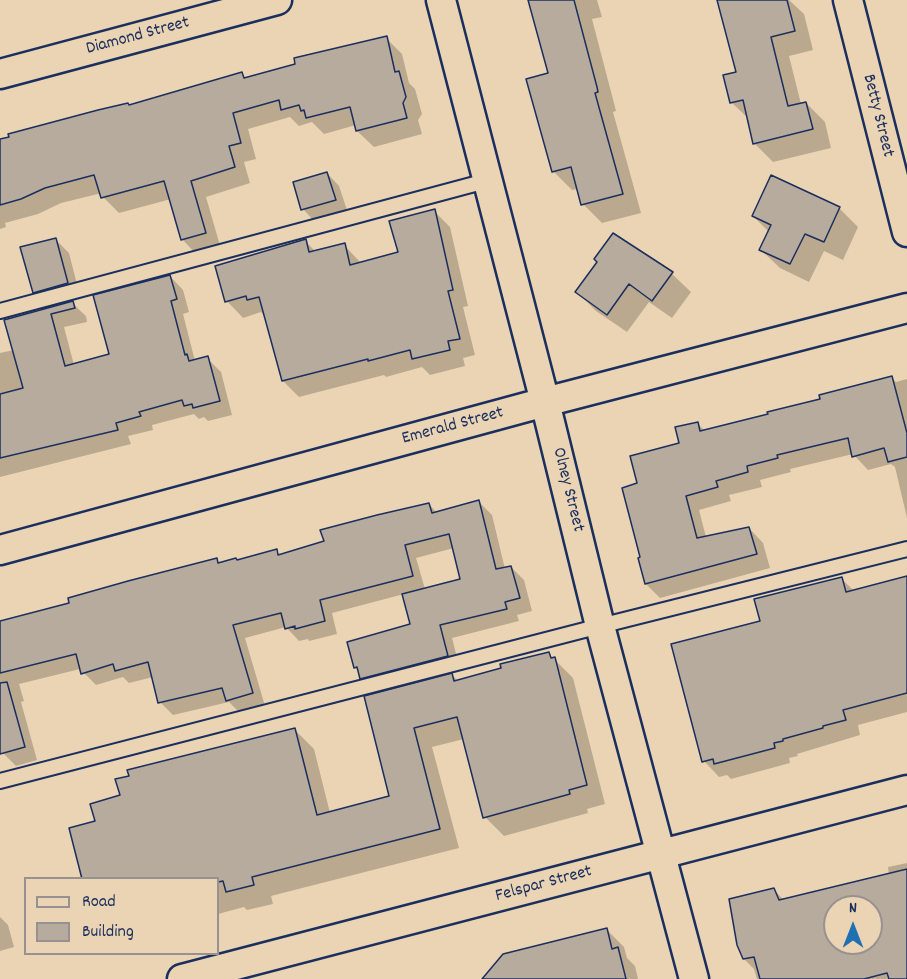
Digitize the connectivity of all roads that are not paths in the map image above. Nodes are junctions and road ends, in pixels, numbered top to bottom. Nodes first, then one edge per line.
1 (277, 0) edge
2 (441, 0) edge
3 (848, 0) edge
4 (0, 74) edge
5 (486, 181) junction
6 (907, 232) edge
7 (907, 308) edge
8 (0, 311) edge
9 (545, 402) junction
10 (907, 549) edge
11 (0, 550) edge
12 (600, 626) junction
13 (0, 781) edge
14 (907, 790) edge
15 (662, 854) junction
16 (182, 979) edge
17 (694, 979) edge

1 - 4 street, Diamond Street
2 - 5 street, Olney Street
3 - 6 street, Betty Street
5 - 8 lane
5 - 9 street, Olney Street
7 - 9 street, Emerald Street
9 - 11 street, Emerald Street
9 - 12 street, Olney Street
10 - 12 lane
12 - 13 lane
12 - 15 street, Olney Street
14 - 15 street, Felspar Street
15 - 16 street, Felspar Street
15 - 17 street, Olney Street

